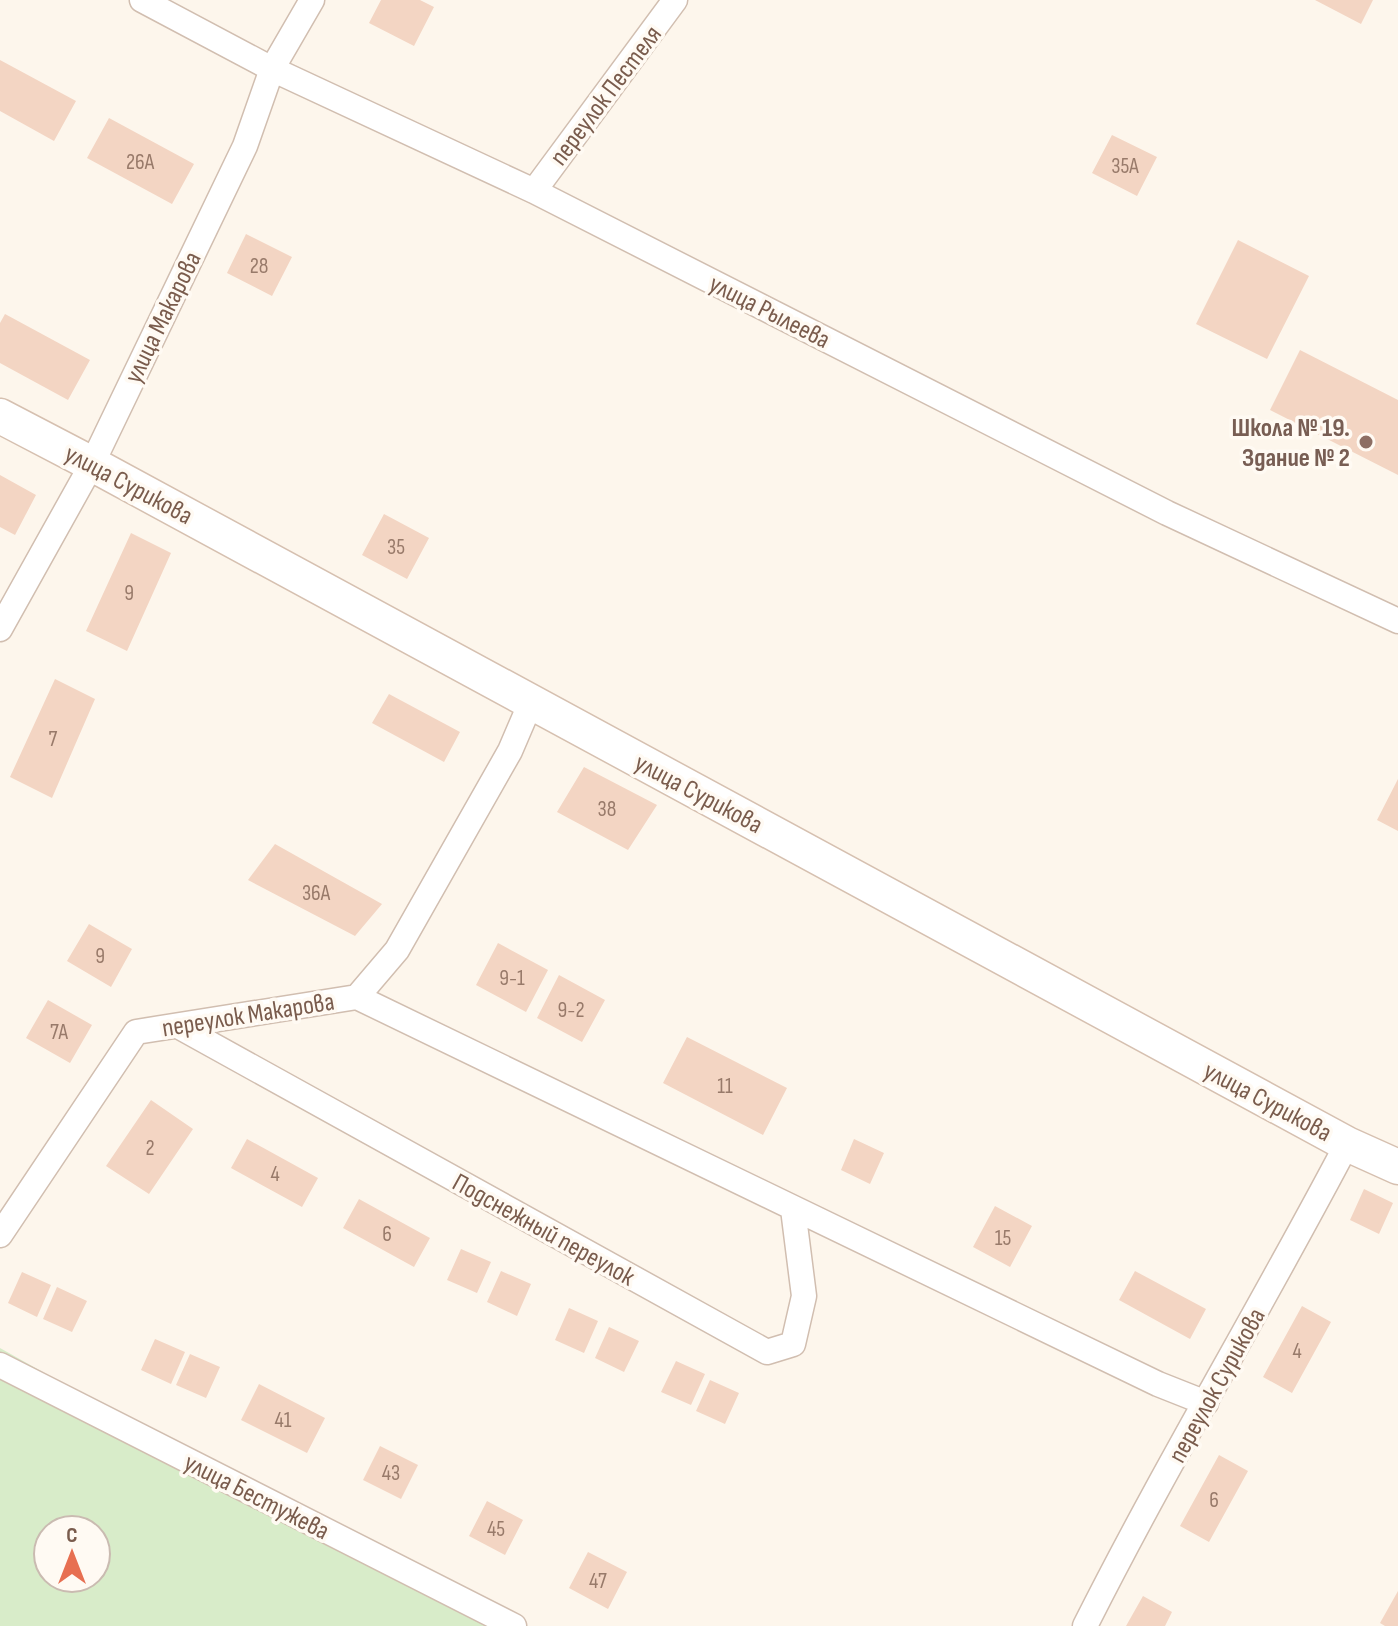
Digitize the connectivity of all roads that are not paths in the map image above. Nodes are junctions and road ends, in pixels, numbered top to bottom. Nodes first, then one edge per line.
1 (142, 0) edge
2 (312, 0) edge
3 (675, 0) edge
4 (272, 69) junction
5 (534, 191) junction
6 (0, 416) edge
7 (92, 464) junction
8 (1398, 621) edge
9 (0, 629) edge
10 (531, 702) junction
11 (357, 997) junction
12 (178, 1026) junction
13 (1347, 1144) junction
14 (1398, 1167) edge
15 (793, 1209) junction
16 (0, 1235) edge
17 (0, 1365) edge
18 (1206, 1403) junction
19 (514, 1626) edge
20 (1085, 1626) edge

1 - 4 street, улица Рылеева
2 - 4 street, улица Макарова
3 - 5 street, переулок Пестеля
4 - 5 street, улица Рылеева
4 - 7 street, улица Макарова
5 - 8 street, улица Рылеева
6 - 7 main road, улица Сурикова
7 - 9 street, улица Макарова
7 - 10 main road, улица Сурикова
10 - 11 street, переулок Макарова
10 - 13 main road, улица Сурикова
11 - 12 street, переулок Макарова
11 - 15 street
12 - 15 street, Подснежный переулок
12 - 16 street, переулок Макарова
13 - 14 main road, улица Сурикова
13 - 18 street, переулок Сурикова
15 - 18 street
17 - 19 street, улица Бестужева
18 - 20 street, переулок Сурикова

